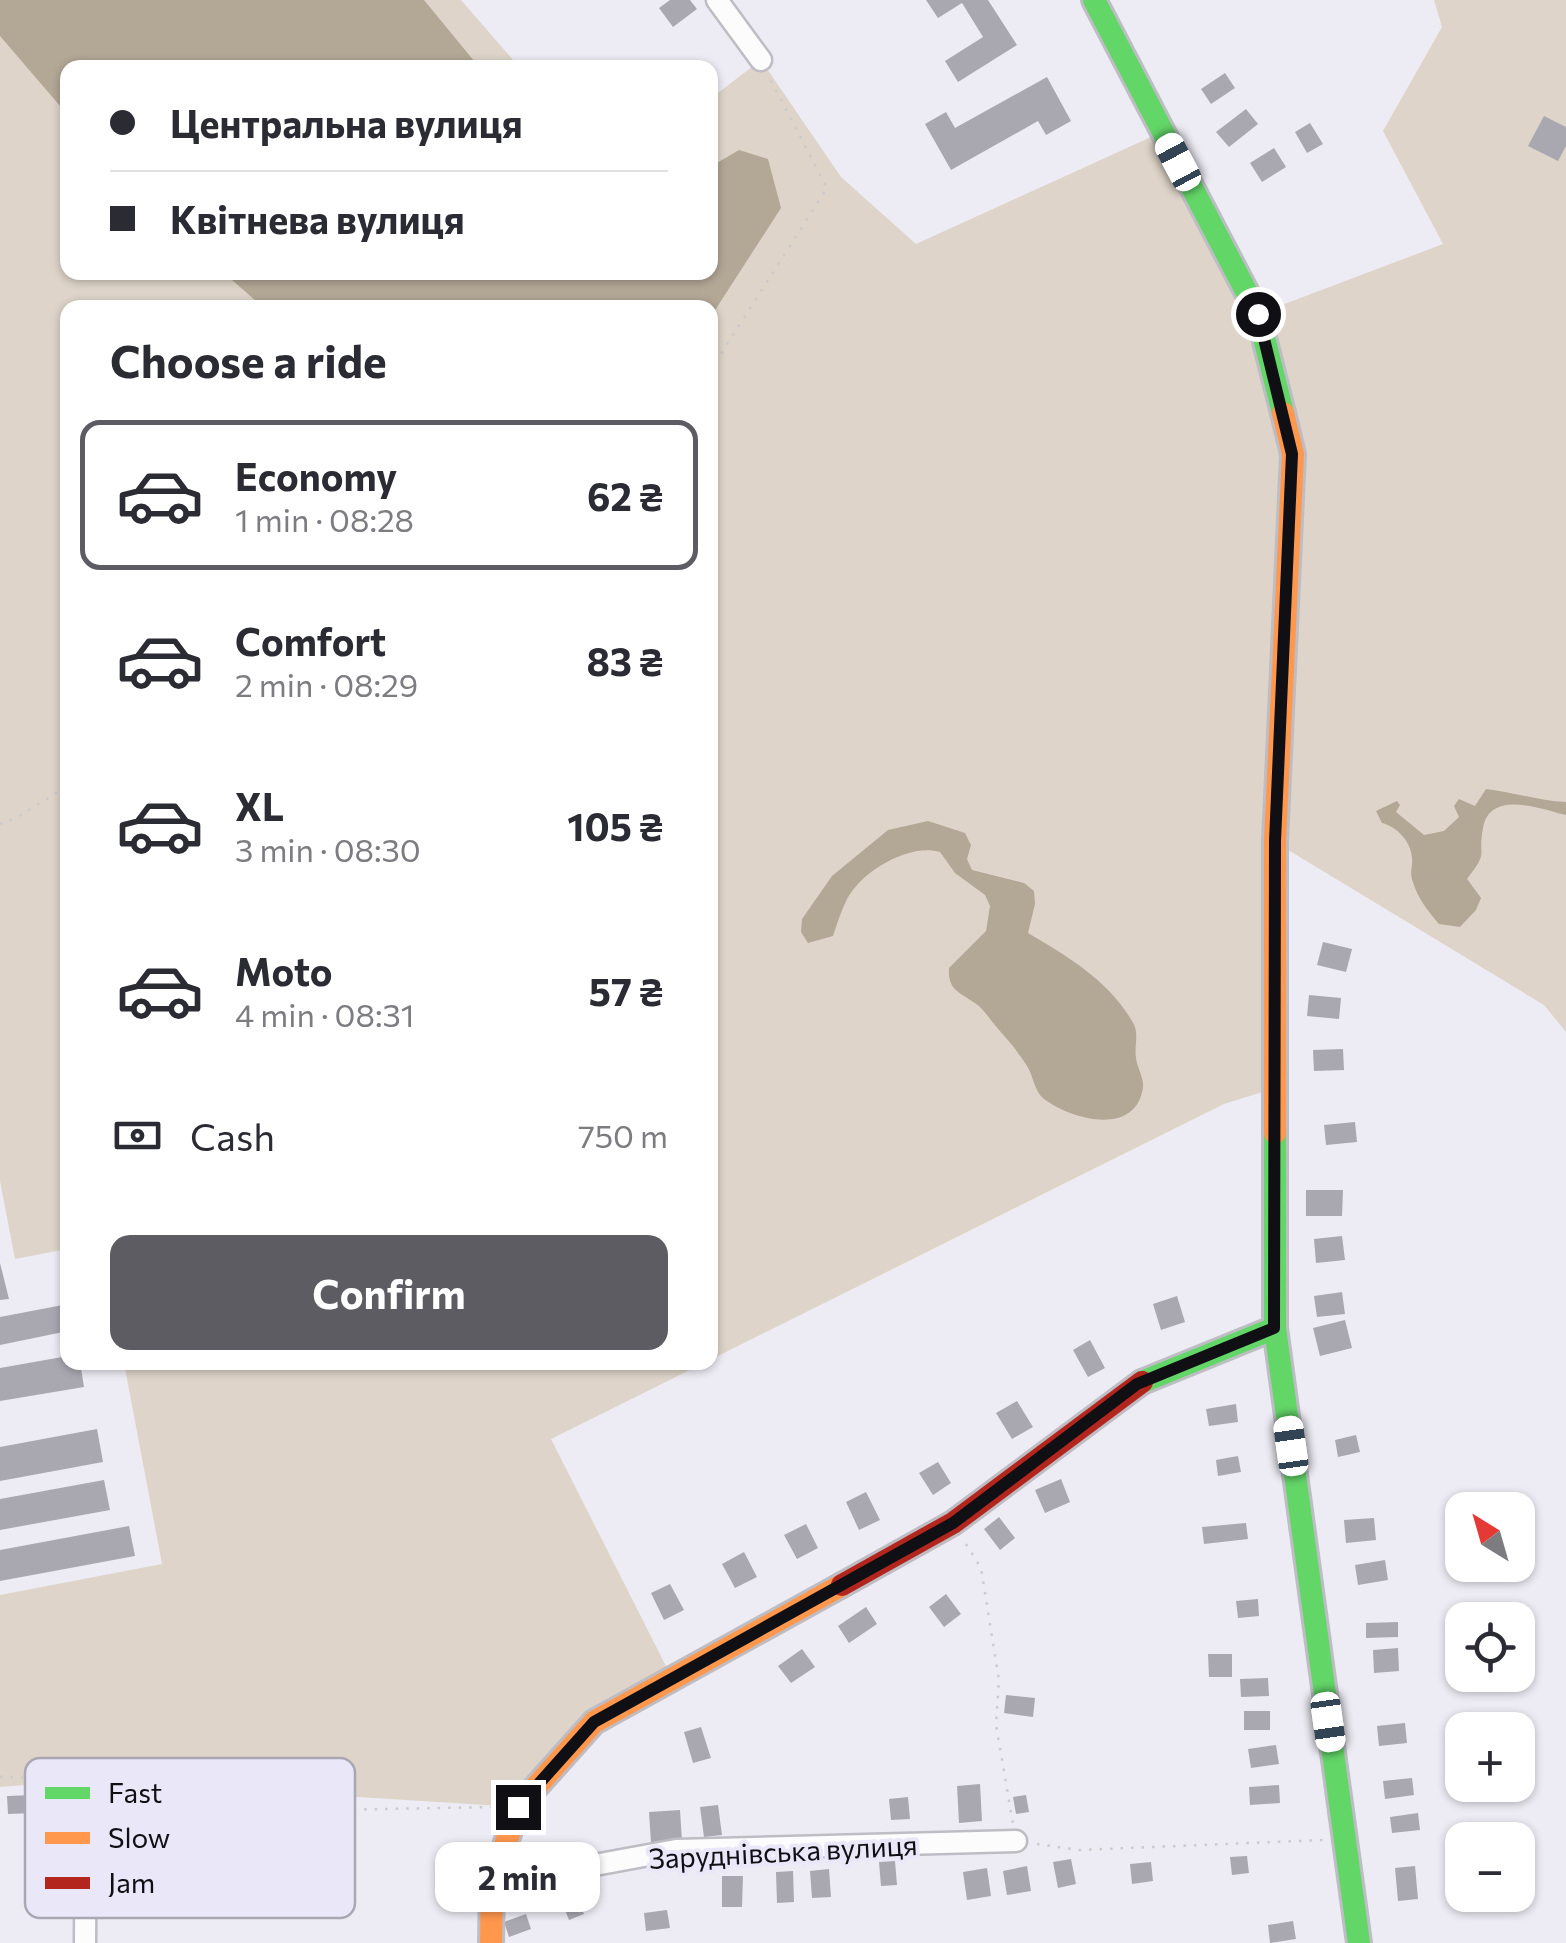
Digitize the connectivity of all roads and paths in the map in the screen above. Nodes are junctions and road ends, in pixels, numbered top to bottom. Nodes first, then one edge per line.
1 (717, 0) edge
2 (1094, 0) edge
3 (760, 60) joint
4 (718, 358) edge
5 (60, 791) edge
6 (0, 824) edge
7 (1274, 1328) junction
8 (953, 1523) junction
9 (0, 1778) edge
10 (25, 1779) edge
11 (518, 1807) junction
12 (355, 1810) edge
13 (1344, 1840) junction
14 (1016, 1842) junction
15 (492, 1884) junction
16 (85, 1918) edge
17 (85, 1943) edge
18 (491, 1943) edge
19 (1359, 1943) edge

1 - 3 street
2 - 7 street
3 - 4 path
5 - 6 path
7 - 8 street
7 - 13 street
8 - 11 street
8 - 14 path
9 - 10 path
11 - 12 path
11 - 15 street
13 - 14 path
13 - 19 street
14 - 15 street, Заруднівська вулиця
15 - 18 street
16 - 17 street

